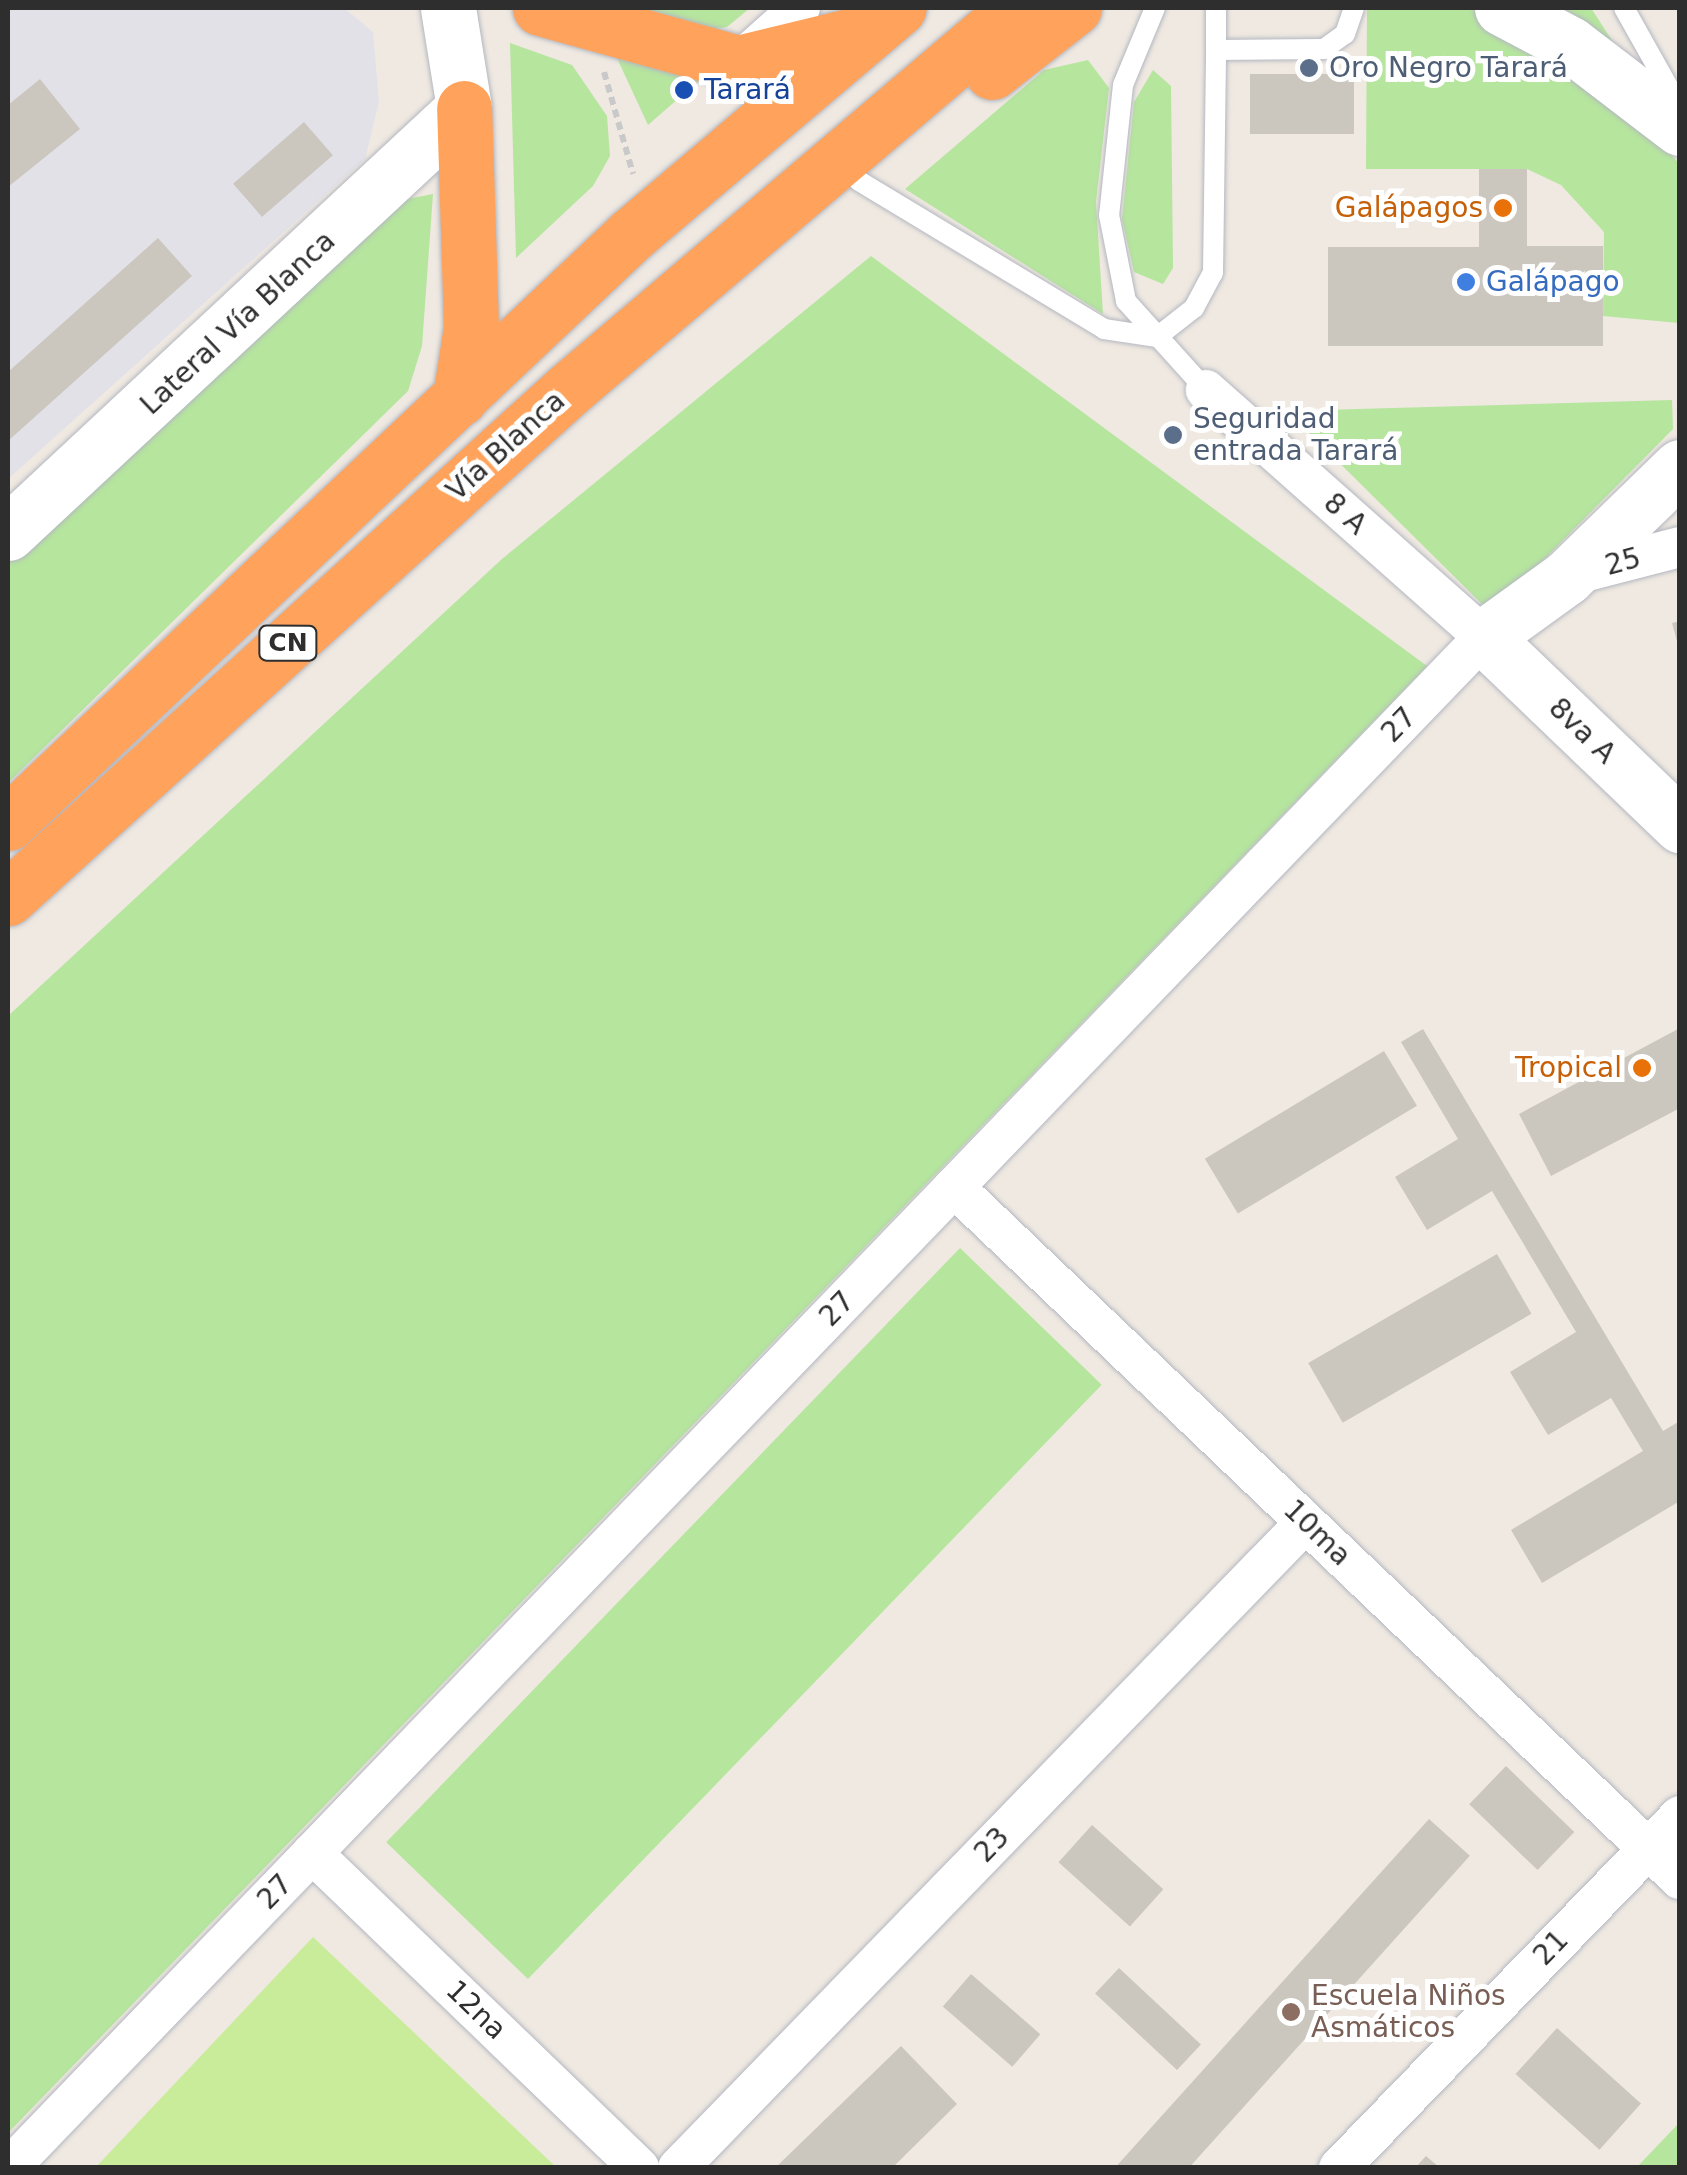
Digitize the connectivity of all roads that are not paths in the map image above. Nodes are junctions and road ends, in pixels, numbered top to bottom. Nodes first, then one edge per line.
1 (448, 8) edge
2 (800, 8) edge
3 (1017, 8) edge
4 (1074, 8) edge
5 (1155, 8) edge
6 (1216, 8) edge
7 (1354, 8) edge
8 (1502, 8) edge
9 (1624, 8) edge
10 (557, 13) edge
11 (884, 19) edge
12 (1216, 50) junction
13 (738, 63) junction
14 (1680, 106) edge
15 (464, 108) junction
16 (1680, 128) edge
17 (859, 180) junction
18 (1158, 337) junction
19 (570, 390) junction
20 (1206, 390) joint
21 (460, 398) junction
22 (1680, 467) edge
23 (8, 533) edge
24 (1680, 546) edge
25 (1568, 576) junction
26 (1484, 637) junction
27 (8, 823) edge
28 (1680, 824) edge
29 (8, 898) edge
30 (954, 1187) junction
31 (1305, 1523) junction
32 (1680, 1816) edge
33 (1648, 1849) junction
34 (312, 1853) junction
35 (1680, 1880) edge
36 (9, 2168) edge
37 (639, 2168) edge
38 (678, 2168) edge
39 (1339, 2168) edge

1 - 15 street
2 - 13 street
3 - 19 highway, Vía Blanca / CN
4 - 17 highway, CN
5 - 18 lane
6 - 12 lane
7 - 12 lane
8 - 16 street
9 - 14 lane
10 - 13 highway
11 - 13 highway
11 - 21 highway, CN
12 - 18 lane
15 - 21 highway
15 - 23 street, Lateral Vía Blanca
17 - 18 lane
17 - 19 highway, CN
18 - 20 lane
19 - 21 highway
19 - 29 highway, Vía Blanca / CN
20 - 26 street, 8 A
21 - 27 highway, CN
22 - 25 street, 27
24 - 25 street, 25
25 - 26 street, 27
26 - 28 street, 8va A
26 - 30 street, 27
30 - 31 street, 10ma
30 - 34 street, 27
31 - 33 street, 10ma
31 - 38 street, 23
32 - 33 street, 21
33 - 35 street, 10ma
33 - 39 street, 21
34 - 36 street, 27
34 - 37 street, 12na

